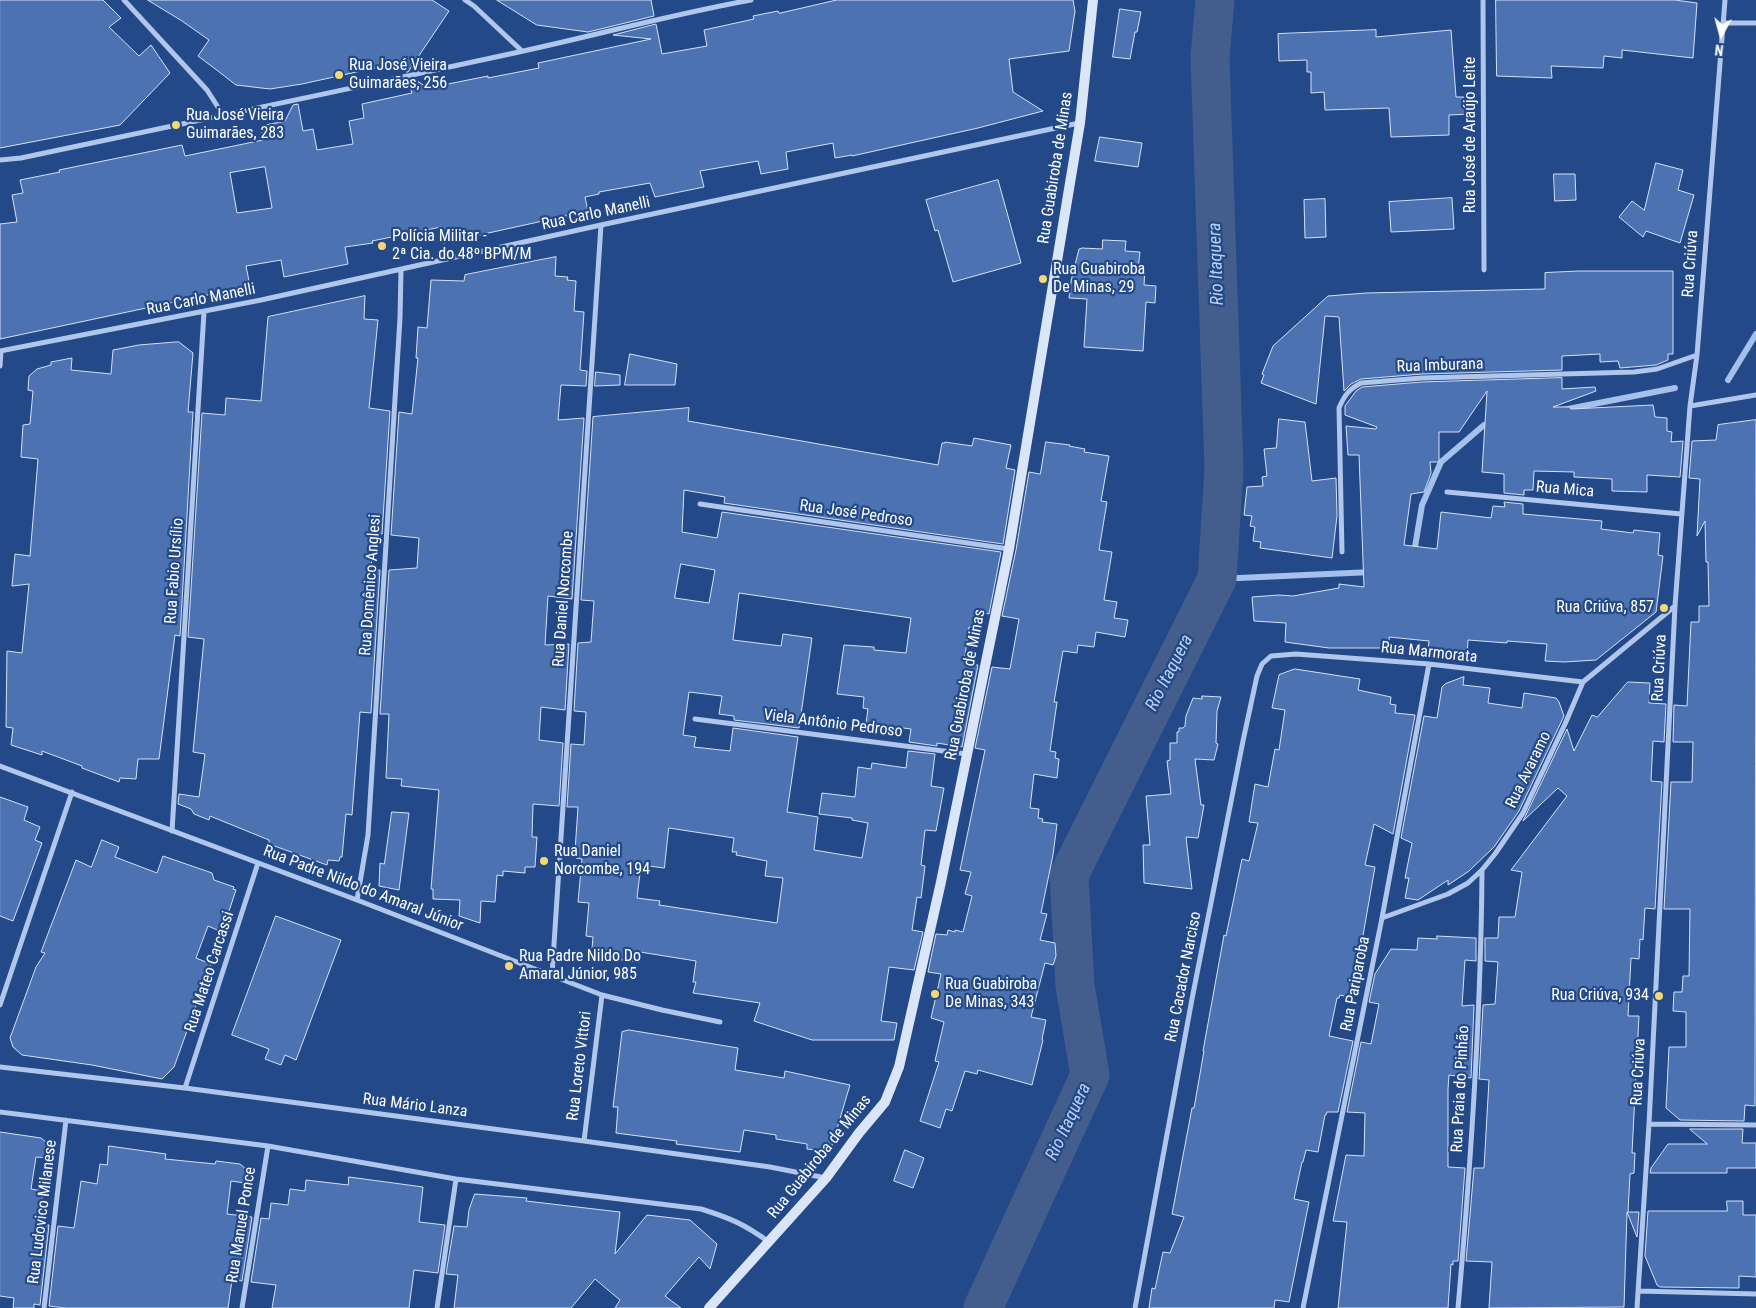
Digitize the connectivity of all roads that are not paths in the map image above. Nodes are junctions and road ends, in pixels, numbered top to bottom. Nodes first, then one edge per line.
1 (124, 0) edge
2 (465, 0) edge
3 (751, 0) edge
4 (1093, 0) edge
5 (1483, 0) edge
6 (1725, 0) edge
7 (1723, 23) junction
8 (1756, 23) edge
9 (522, 51) junction
10 (223, 115) junction
11 (1080, 123) junction
12 (0, 160) edge
13 (602, 225) junction
14 (401, 270) junction
15 (1484, 270) dead end
16 (204, 312) junction
17 (0, 351) edge
18 (1697, 355) junction
19 (0, 366) edge
20 (1756, 394) edge
21 (1690, 406) junction
22 (1447, 492) dead end
23 (700, 504) dead end
24 (1681, 514) junction
25 (1009, 549) junction
26 (1342, 552) dead end
27 (1675, 606) junction
28 (1271, 656) joint
29 (1429, 664) junction
30 (1583, 682) junction
31 (695, 719) dead end
32 (967, 754) junction
33 (0, 766) edge
34 (72, 792) junction
35 (172, 831) junction
36 (258, 863) junction
37 (1482, 870) junction
38 (357, 900) junction
39 (1382, 918) junction
40 (552, 975) junction
41 (602, 995) junction
42 (0, 1005) edge
43 (720, 1022) dead end
44 (0, 1067) edge
45 (185, 1088) junction
46 (0, 1112) edge
47 (66, 1120) junction
48 (1649, 1124) junction
49 (1756, 1125) edge
50 (584, 1141) junction
51 (268, 1146) junction
52 (826, 1178) junction
53 (456, 1179) junction
54 (769, 1242) junction
55 (1638, 1291) junction
56 (1756, 1294) edge
57 (44, 1308) edge
58 (242, 1308) edge
59 (437, 1308) edge
60 (708, 1308) edge
61 (1135, 1308) edge
62 (1303, 1308) edge
63 (1458, 1308) edge
64 (1637, 1308) edge

1 - 10 street
2 - 9 street
3 - 9 street
4 - 11 street, Rua Guabiroba de Minas
5 - 15 street, Rua José de Araújo Leite
6 - 7 street, Rua Criúva
7 - 8 street
7 - 18 street, Rua Criúva
9 - 10 street
10 - 12 street
11 - 13 street, Rua Carlo Manelli
11 - 25 street, Rua Guabiroba de Minas
13 - 14 street, Rua Carlo Manelli
13 - 40 street, Rua Daniel Norcombe
14 - 16 street, Rua Carlo Manelli
14 - 38 street, Rua Domênico Anglesi
16 - 17 street, Rua Carlo Manelli
16 - 35 street, Rua Fabio Ursílio
17 - 19 street
18 - 21 street, Rua Criúva
18 - 26 street, Rua Imburana
20 - 21 street
21 - 24 street, Rua Criúva
22 - 24 street, Rua Mica
23 - 25 street, Rua José Pedroso
24 - 27 street, Rua Criúva
25 - 32 street, Rua Guabiroba de Minas
27 - 30 street, Rua Avaramo
27 - 48 street, Rua Criúva
28 - 29 street, Rua Marmorata
28 - 61 street, Rua Cacador Narciso
29 - 30 street, Rua Marmorata
29 - 39 street, Rua Pariparoba
30 - 37 street, Rua Avaramo
31 - 32 street, Viela Antônio Pedroso
32 - 52 street, Rua Guabiroba de Minas
33 - 34 street, Rua Padre Nildo do Amaral Júnior
34 - 35 street, Rua Padre Nildo do Amaral Júnior
34 - 42 street
35 - 36 street, Rua Padre Nildo do Amaral Júnior
36 - 38 street, Rua Padre Nildo do Amaral Júnior
36 - 45 street, Rua Mateo Carcassi
37 - 39 street, Rua Avaramo
37 - 63 street, Rua Praia do Pinhão
38 - 40 street, Rua Padre Nildo do Amaral Júnior
39 - 62 street, Rua Pariparoba
40 - 41 street, Rua Padre Nildo do Amaral Júnior
41 - 43 street, Rua Padre Nildo do Amaral Júnior
41 - 50 street, Rua Loreto Vittori
44 - 45 street, Rua Mário Lanza
45 - 50 street, Rua Mário Lanza
46 - 47 street
47 - 51 street
47 - 57 street, Rua Ludovico Milanese
48 - 49 street
48 - 55 street, Rua Criúva
50 - 52 street, Rua Mário Lanza
51 - 53 street
51 - 58 street, Rua Manuel Ponce
52 - 54 street, Rua Guabiroba de Minas
53 - 54 street
53 - 59 street
54 - 60 street, Rua Guabiroba de Minas
55 - 56 street
55 - 64 street, Rua Criúva

